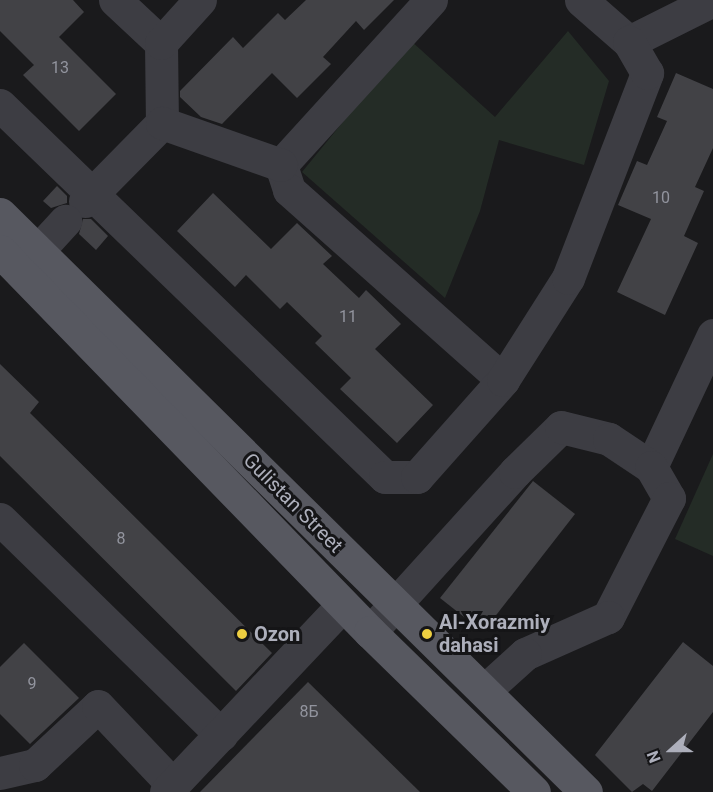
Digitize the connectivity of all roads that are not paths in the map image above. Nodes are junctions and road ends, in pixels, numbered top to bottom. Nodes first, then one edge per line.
1 (115, 0) edge
2 (200, 0) edge
3 (431, 0) edge
4 (581, 0) edge
5 (713, 0) edge
6 (629, 42) junction
7 (161, 43) junction
8 (0, 105) edge
9 (162, 123) junction
10 (281, 165) junction
11 (81, 205) junction
12 (0, 214) edge
13 (13, 258) edge
14 (713, 335) edge
15 (503, 380) junction
16 (651, 467) junction
17 (0, 519) edge
18 (396, 604) junction
19 (343, 605) junction
20 (370, 632) junction
21 (484, 691) junction
22 (221, 735) junction
23 (0, 773) edge
24 (170, 789) edge
25 (534, 792) edge
26 (586, 792) edge

1 - 7 street
2 - 7 street
3 - 10 street
4 - 6 street
5 - 6 street
6 - 15 street
7 - 9 street
8 - 11 street
9 - 10 street
9 - 11 street
10 - 15 street
11 - 13 street
11 - 15 street
12 - 13 main road, Gulistan Street
13 - 18 main road, Gulistan Street
13 - 19 main road, Gulistan Street
14 - 16 street
16 - 18 street
16 - 21 street
17 - 22 street
18 - 20 street
18 - 21 main road, Gulistan Street
19 - 20 main road, Gulistan Street
19 - 22 street
20 - 25 main road, Gulistan Street
21 - 26 main road, Gulistan Street
22 - 24 street
23 - 24 street

